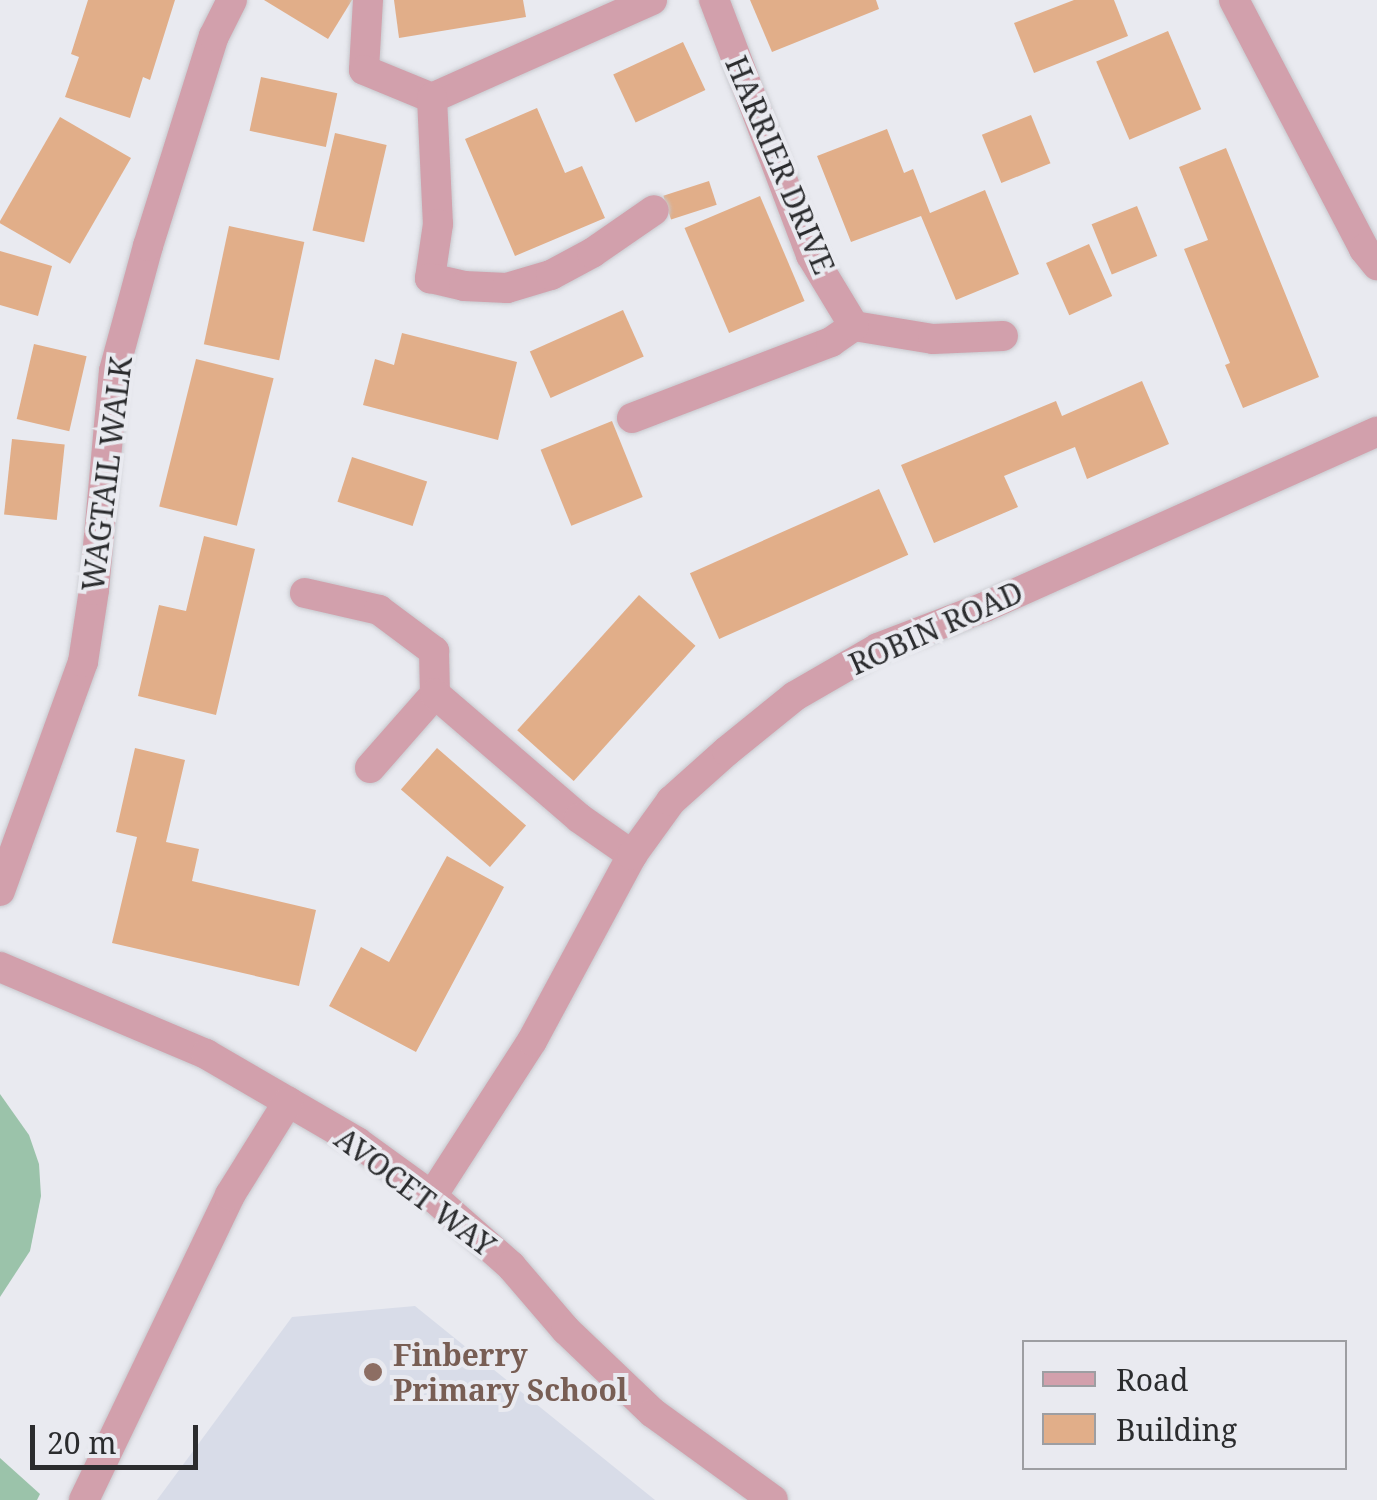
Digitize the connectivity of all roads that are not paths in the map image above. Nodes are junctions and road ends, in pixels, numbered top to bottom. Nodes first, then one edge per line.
1 (232, 0) edge
2 (368, 0) edge
3 (652, 0) edge
4 (714, 0) edge
5 (1234, 0) edge
6 (432, 98) junction
7 (654, 210) dead end
8 (1377, 265) edge
9 (854, 326) junction
10 (1004, 336) dead end
11 (632, 418) dead end
12 (1377, 432) edge
13 (304, 593) dead end
14 (436, 694) junction
15 (370, 768) dead end
16 (632, 855) junction
17 (0, 891) edge
18 (0, 967) edge
19 (288, 1102) junction
20 (432, 1196) junction
21 (84, 1500) edge
22 (773, 1500) edge

1 - 17 street, WAGTAIL WALK
2 - 6 street
3 - 6 street
4 - 9 street, HARRIER DRIVE
5 - 8 street
6 - 7 street
9 - 10 street
9 - 11 street
12 - 16 street, ROBIN ROAD
13 - 14 street
14 - 15 street
14 - 16 street
16 - 20 street, ROBIN ROAD
18 - 19 street, AVOCET WAY
19 - 20 street, AVOCET WAY
19 - 21 street
20 - 22 street, AVOCET WAY

